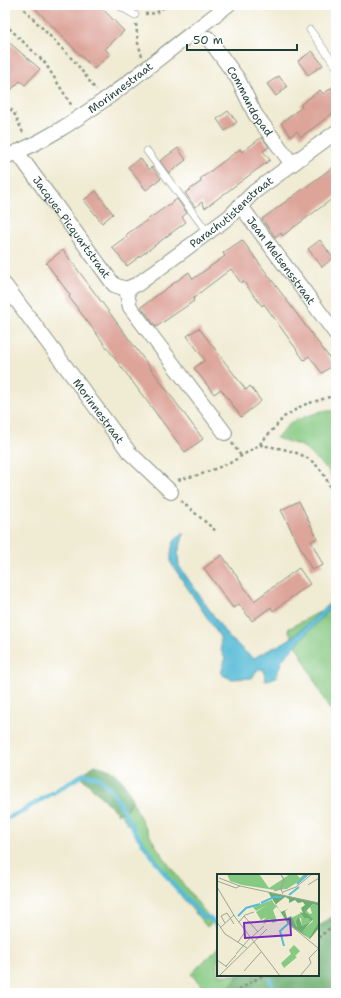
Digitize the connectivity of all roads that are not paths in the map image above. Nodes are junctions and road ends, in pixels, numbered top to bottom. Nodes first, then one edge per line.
1 (118, 5) edge
2 (228, 5) edge
3 (135, 15) road end
4 (310, 30) dead end
5 (208, 38) dead end
6 (336, 66) edge
7 (336, 132) edge
8 (147, 151) dead end
9 (17, 152) edge
10 (292, 164) junction
11 (240, 205) junction
12 (208, 233) junction
13 (5, 285) edge
14 (126, 289) junction
15 (336, 334) edge
16 (225, 433) dead end
17 (167, 488) road end

1 - 3 lane
2 - 9 street, Morinnestraat
4 - 6 lane
5 - 10 street, Commandopad
7 - 10 street, Parachutistenstraat
8 - 12 lane
9 - 14 street, Jacques Picquartstraat
10 - 11 street, Parachutistenstraat
11 - 12 street, Parachutistenstraat
11 - 15 street, Jean Melsensstraat
12 - 14 street, Parachutistenstraat
13 - 17 street, Morinnestraat
14 - 16 street

